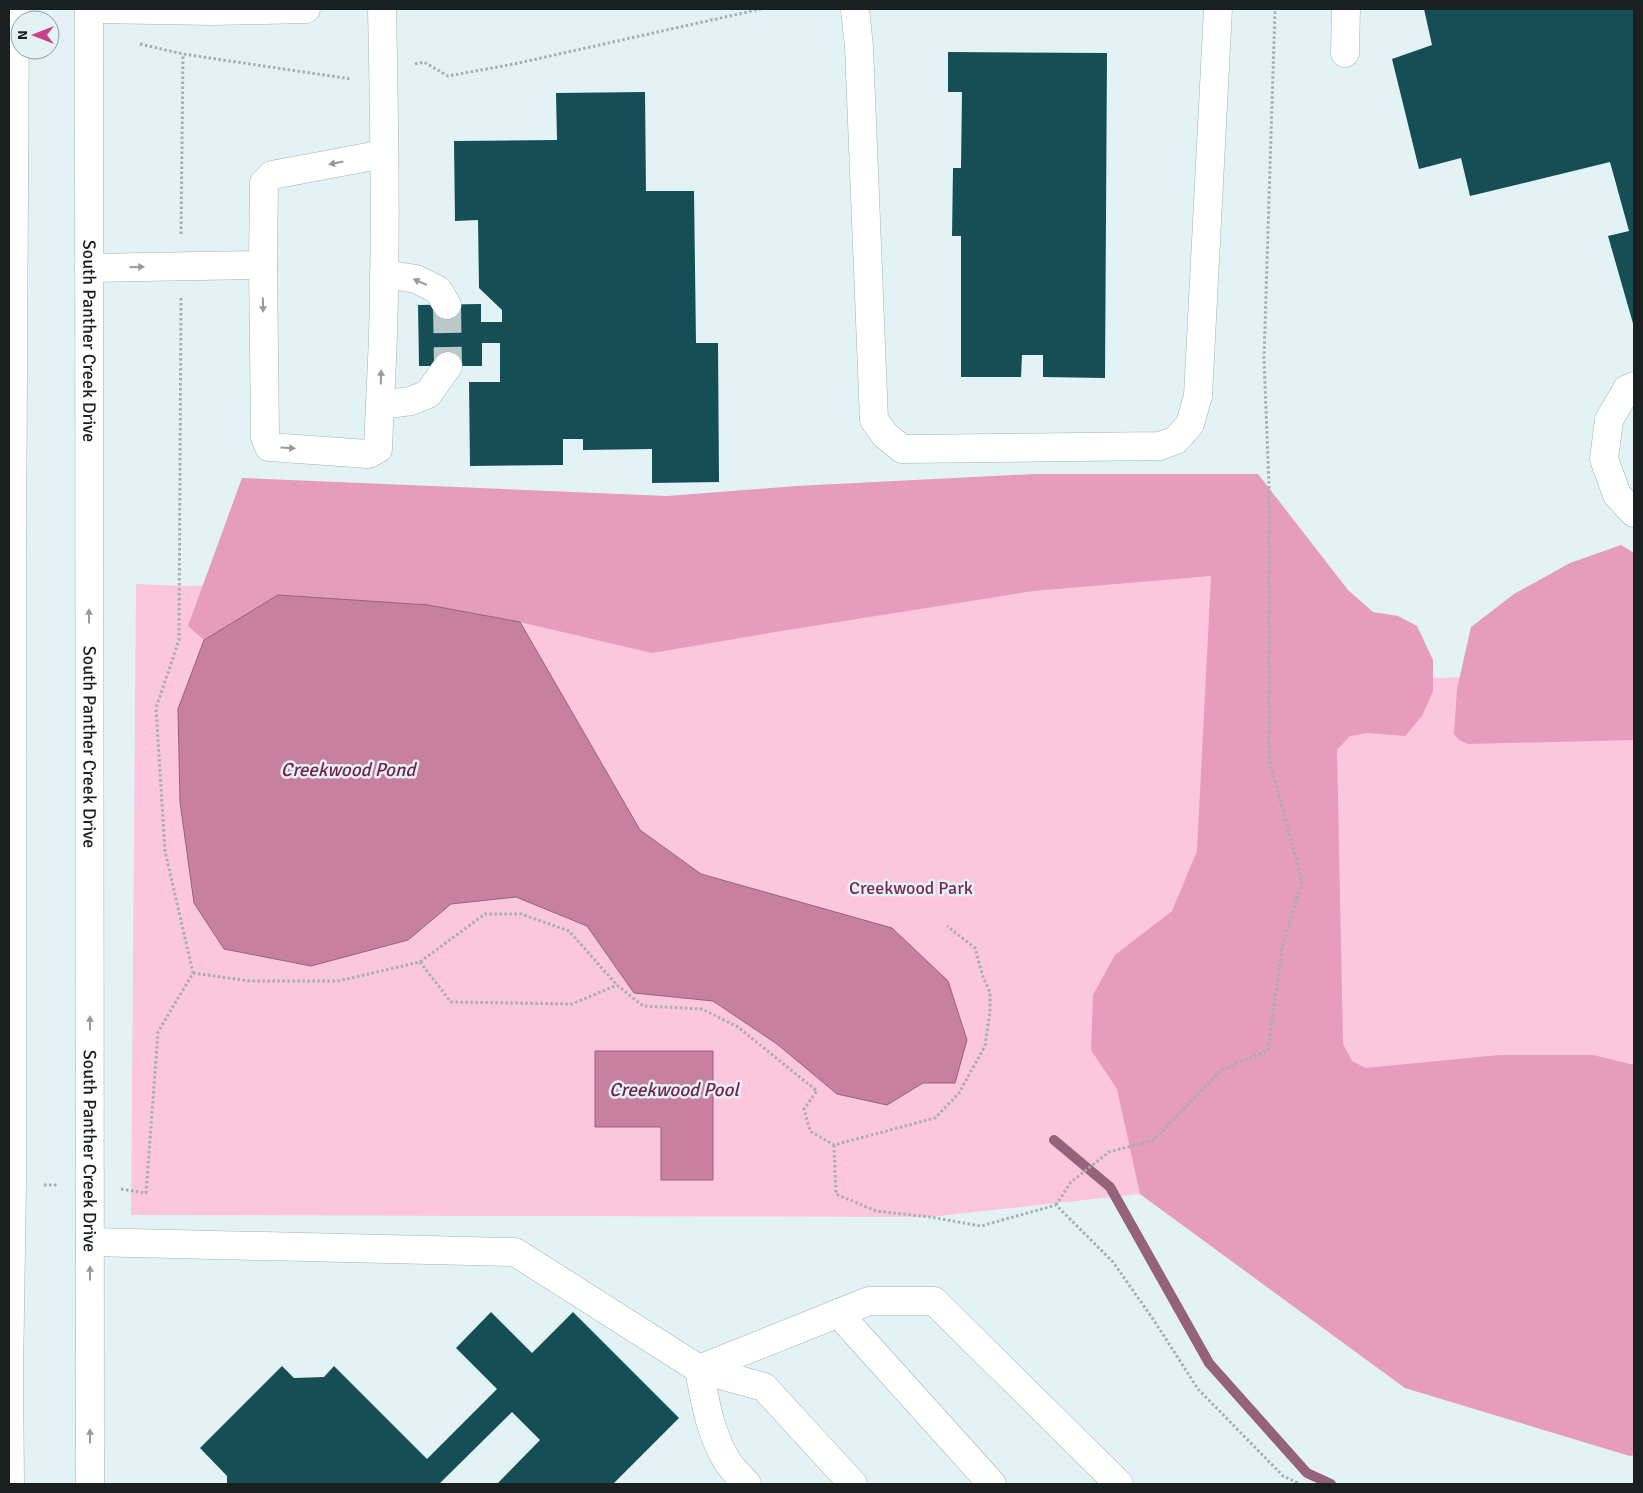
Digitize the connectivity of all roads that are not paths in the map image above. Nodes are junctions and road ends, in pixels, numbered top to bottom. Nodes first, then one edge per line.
1 (14, 9) edge
2 (89, 9) edge
3 (93, 9) edge
4 (306, 9) edge
5 (382, 9) edge
6 (855, 9) edge
7 (1218, 9) edge
8 (1346, 9) edge
9 (1345, 53) dead end
10 (384, 154) junction
11 (263, 265) junction
12 (89, 268) junction
13 (384, 274) junction
14 (447, 305) tunnel mouth
15 (448, 366) tunnel mouth
16 (1634, 386) edge
17 (380, 405) junction
18 (1634, 513) edge
19 (90, 1242) junction
20 (838, 1313) junction
21 (699, 1369) junction
22 (10, 1484) edge
23 (90, 1484) edge
24 (747, 1484) edge
25 (853, 1484) edge
26 (992, 1484) edge
27 (1119, 1484) edge

1 - 22 street
2 - 12 street, South Panther Creek Drive
3 - 4 street
5 - 10 street
6 - 7 street
8 - 9 street
10 -> 11 street
10 - 13 street
12 -> 11 street
11 -> 17 street
19 -> 12 street, South Panther Creek Drive
14 -> 13 street
17 -> 13 street
15 - 17 street
16 - 18 street
19 - 21 street
23 -> 19 street, South Panther Creek Drive
20 - 21 street
20 - 26 street
20 - 27 street
21 - 24 street
21 - 25 street

